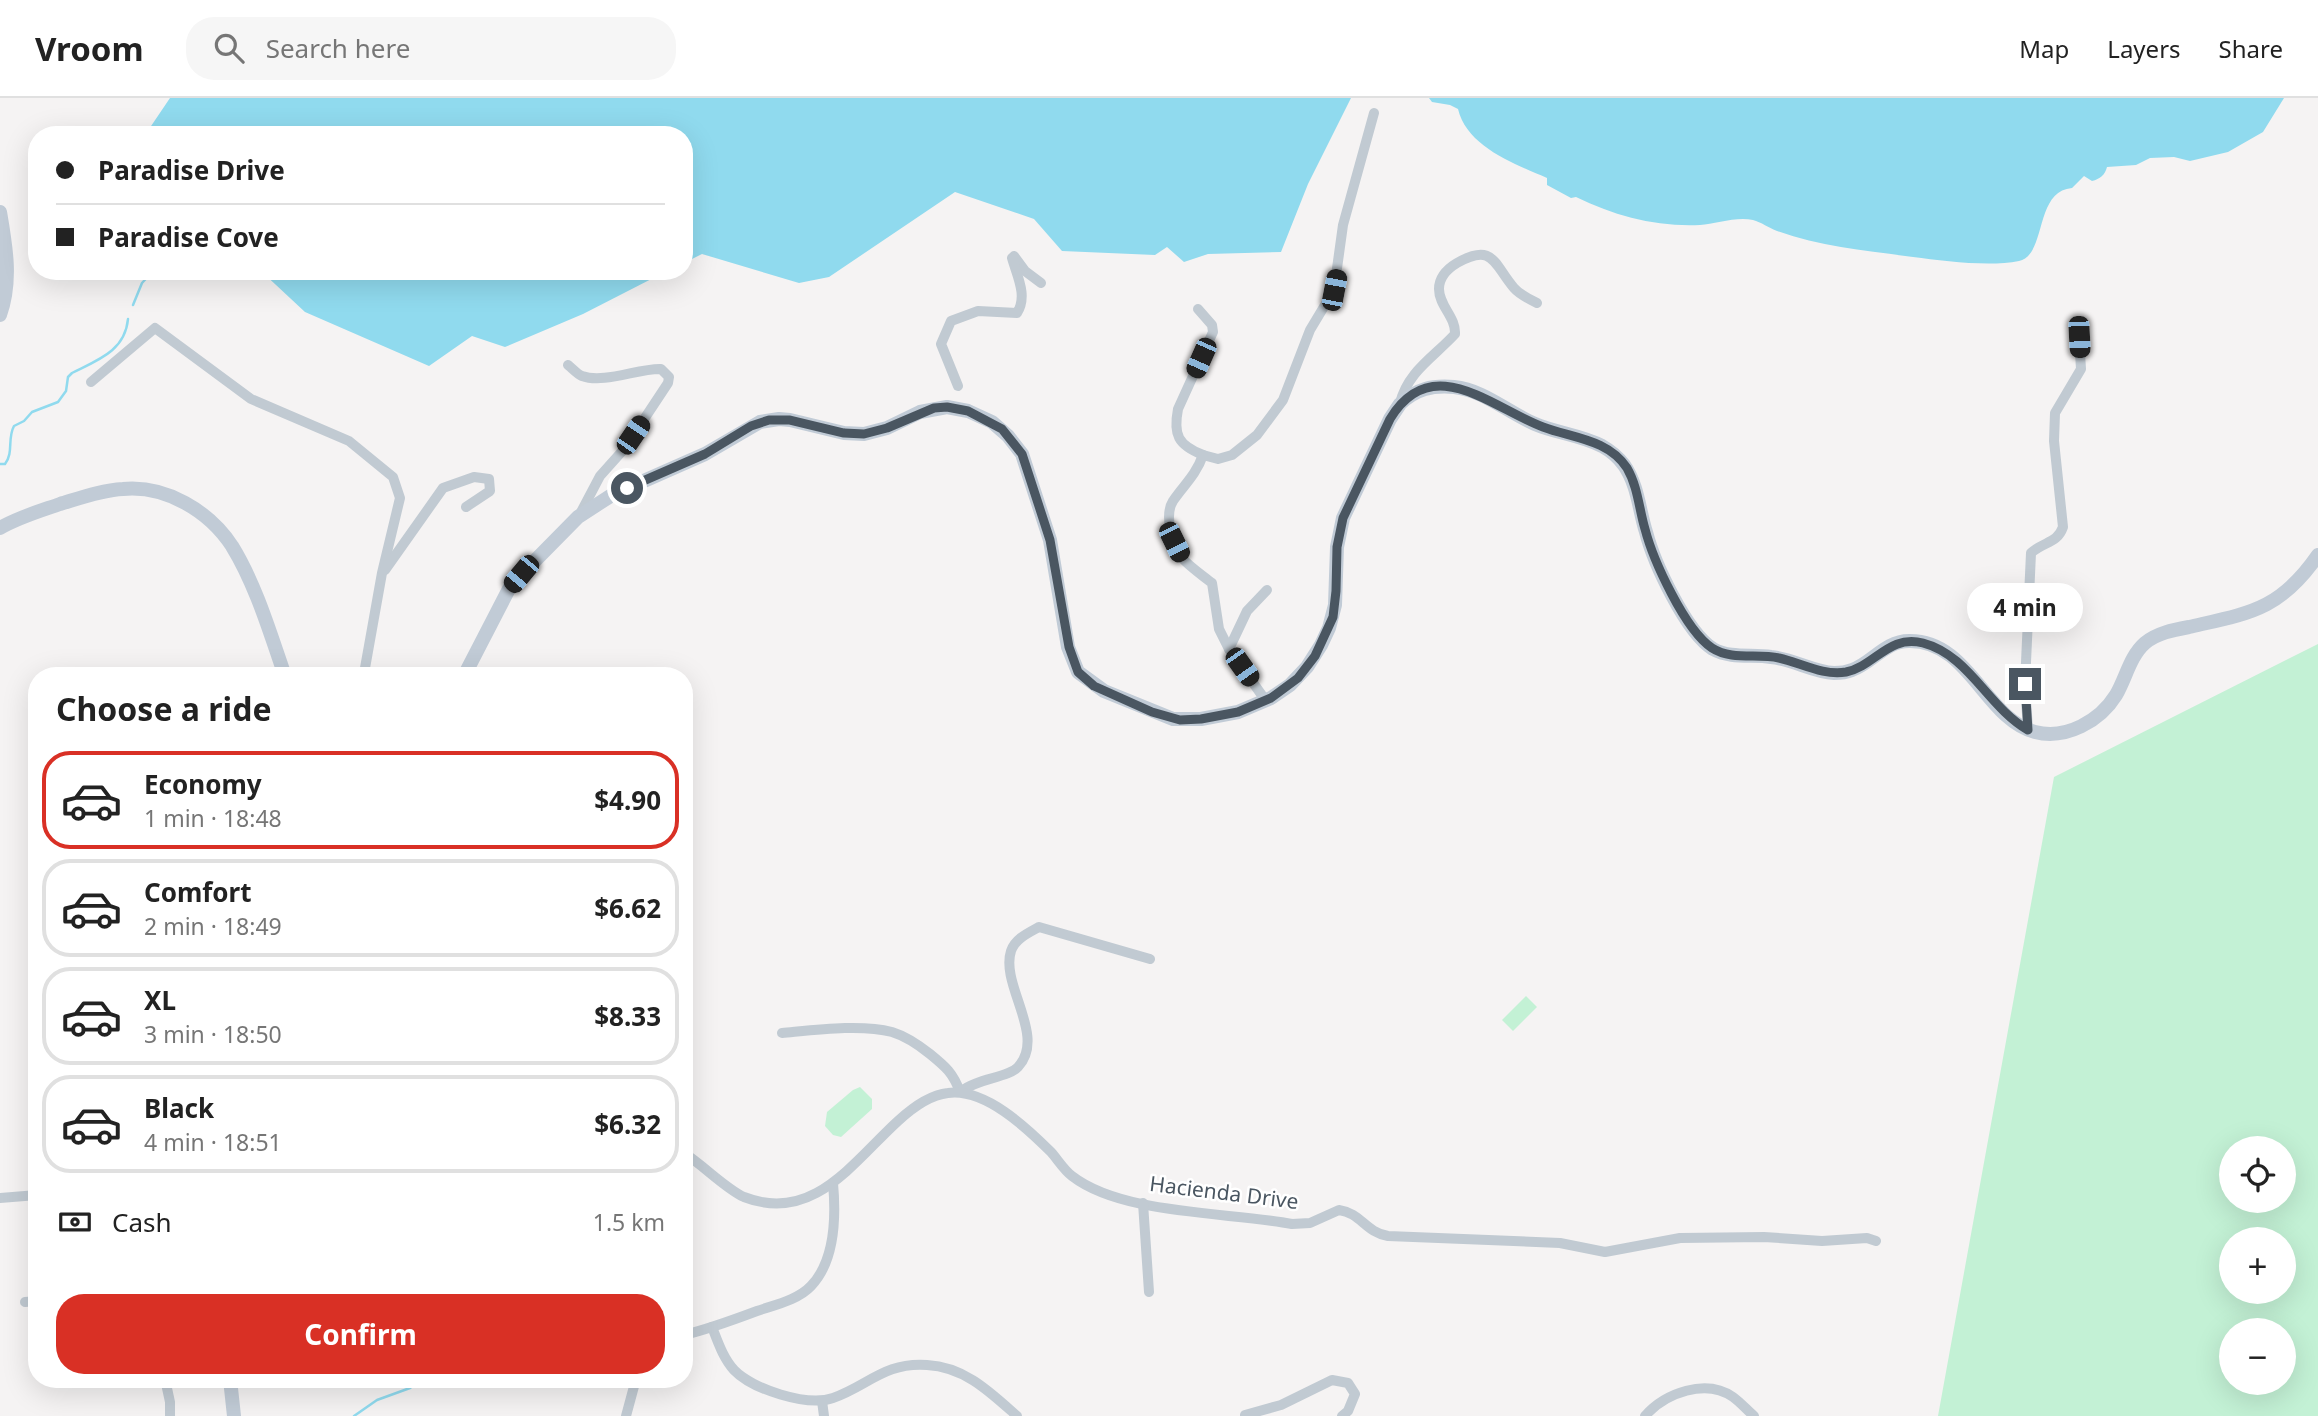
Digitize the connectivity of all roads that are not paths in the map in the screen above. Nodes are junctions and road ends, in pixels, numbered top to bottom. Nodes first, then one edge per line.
1 (1374, 113) dead end
2 (0, 212) edge
3 (1041, 283) dead end
4 (1536, 303) dead end
5 (1198, 309) dead end
6 (0, 315) edge
7 (2079, 337) dead end
8 (568, 365) dead end
9 (91, 382) dead end
10 (958, 386) dead end
11 (1400, 404) junction
12 (1203, 455) junction
13 (466, 507) dead end
14 (578, 517) junction
15 (0, 528) edge
16 (2318, 555) edge
17 (382, 573) junction
18 (1267, 590) dead end
19 (1230, 649) junction
20 (282, 667) edge
21 (365, 667) edge
22 (469, 667) edge
23 (1254, 685) junction
24 (1266, 701) junction
25 (1245, 710) junction
26 (2028, 730) junction
27 (1150, 959) dead end
28 (782, 1033) dead end
29 (960, 1093) junction
30 (693, 1160) edge
31 (834, 1183) junction
32 (28, 1196) edge
33 (0, 1198) edge
34 (1143, 1203) junction
35 (1876, 1241) dead end
36 (1149, 1292) dead end
37 (25, 1302) dead end
38 (28, 1302) edge
39 (712, 1327) junction
40 (693, 1332) edge
41 (167, 1388) edge
42 (231, 1388) edge
43 (634, 1388) edge
44 (822, 1401) junction
45 (1245, 1415) edge
46 (170, 1416) edge
47 (234, 1416) edge
48 (626, 1416) edge
49 (824, 1416) edge
50 (1017, 1416) edge
51 (1342, 1416) edge
52 (1645, 1416) edge
53 (1754, 1416) edge

1 - 12 street
2 - 6 street
3 - 10 street
4 - 11 street
5 - 12 street
7 - 26 street
8 - 14 street
9 - 17 street
11 - 24 street
11 - 26 street
12 - 19 street
13 - 17 street
14 - 22 street
14 - 25 street
15 - 20 street
16 - 26 street
17 - 21 street
18 - 19 street
19 - 23 street
23 - 24 street
23 - 25 street
24 - 25 street
27 - 29 street
28 - 29 street
29 - 31 street
29 - 34 street, Hacienda Drive
30 - 31 street
31 - 39 street
32 - 33 street
34 - 35 street, Hacienda Drive
34 - 36 street
37 - 38 street
39 - 40 street
39 - 44 street
41 - 46 street
42 - 47 street
43 - 48 street
44 - 49 street
44 - 50 street
45 - 51 street
52 - 53 street

